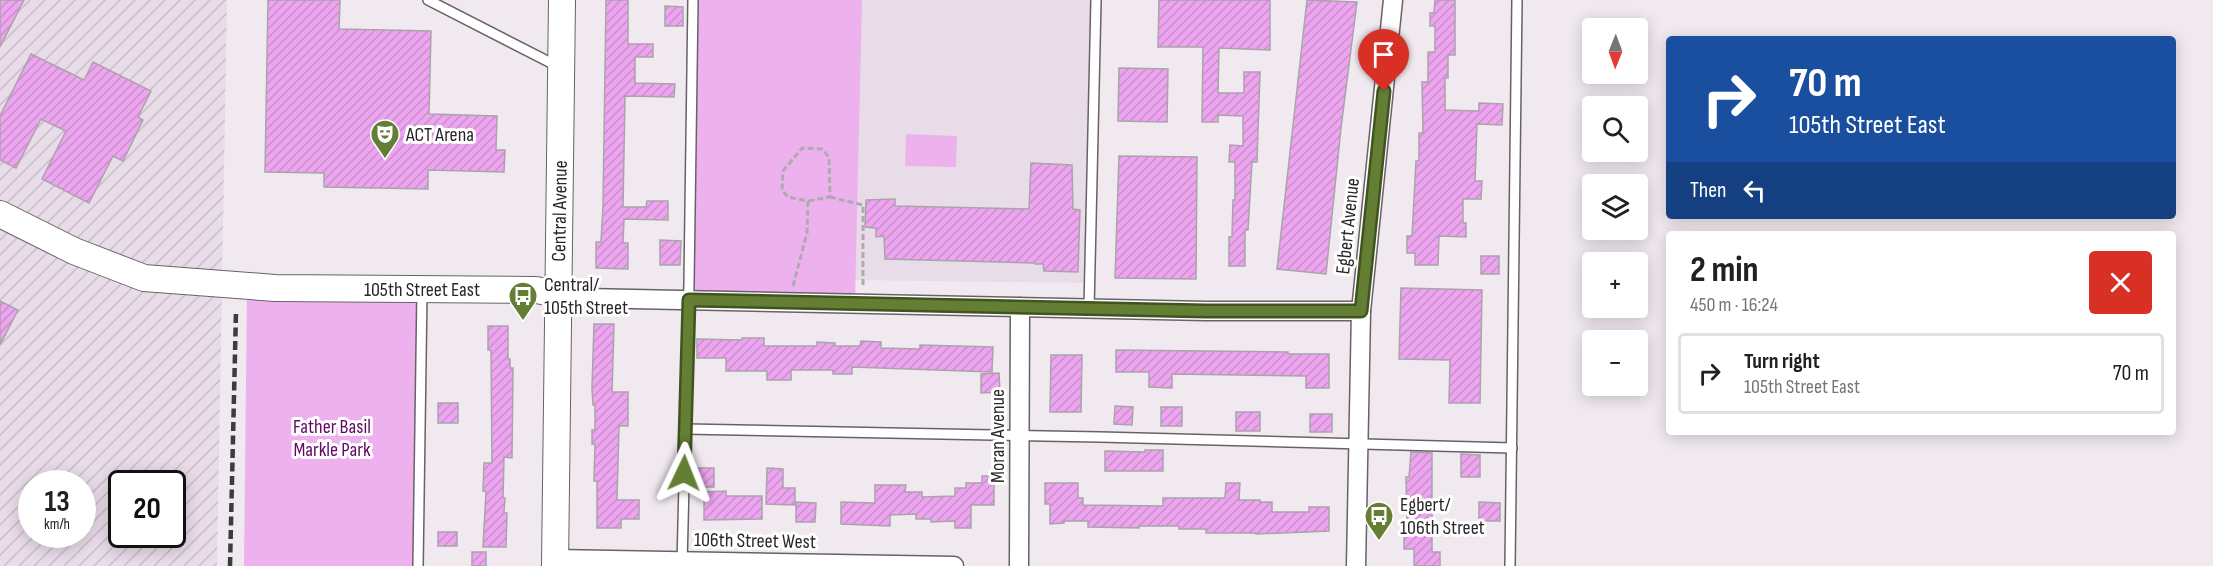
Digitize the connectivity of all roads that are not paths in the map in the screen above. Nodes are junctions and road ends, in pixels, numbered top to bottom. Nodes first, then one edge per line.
1 (428, 0) edge
2 (562, 0) edge
3 (693, 0) edge
4 (1096, 0) edge
5 (1393, 0) edge
6 (1517, 0) edge
7 (447, 5) edge
8 (561, 68) junction
9 (0, 214) edge
10 (422, 288) junction
11 (558, 294) junction
12 (689, 300) junction
13 (1020, 307) junction
14 (1089, 309) junction
15 (1361, 311) junction
16 (685, 429) junction
17 (1020, 436) junction
18 (1359, 444) junction
19 (1512, 447) junction
20 (555, 563) edge
21 (682, 564) edge
22 (418, 566) edge
23 (954, 566) edge
24 (1019, 566) edge
25 (1356, 566) edge
26 (1510, 566) edge

1 - 7 lane
2 - 8 street, Central Avenue
3 - 12 lane
4 - 14 lane
5 - 15 street, Egbert Avenue
6 - 19 lane
7 - 8 lane
8 - 11 street, Central Avenue
9 - 10 street, 105th Street East
10 - 11 street, 105th Street East
10 - 22 lane
11 - 12 street, 105th Street East
11 - 20 street, Central Avenue
12 - 13 street, 105th Street East
12 - 16 lane
13 - 14 street, 105th Street East
13 - 17 street, Moran Avenue
14 - 15 street, 105th Street East
15 - 18 street, Egbert Avenue
16 - 17 lane
16 - 21 lane
17 - 18 lane
17 - 24 street, Moran Avenue
18 - 19 lane
18 - 25 street, Egbert Avenue
19 - 26 lane
20 - 21 street, 106th Street West
21 - 23 street, 106th Street West

